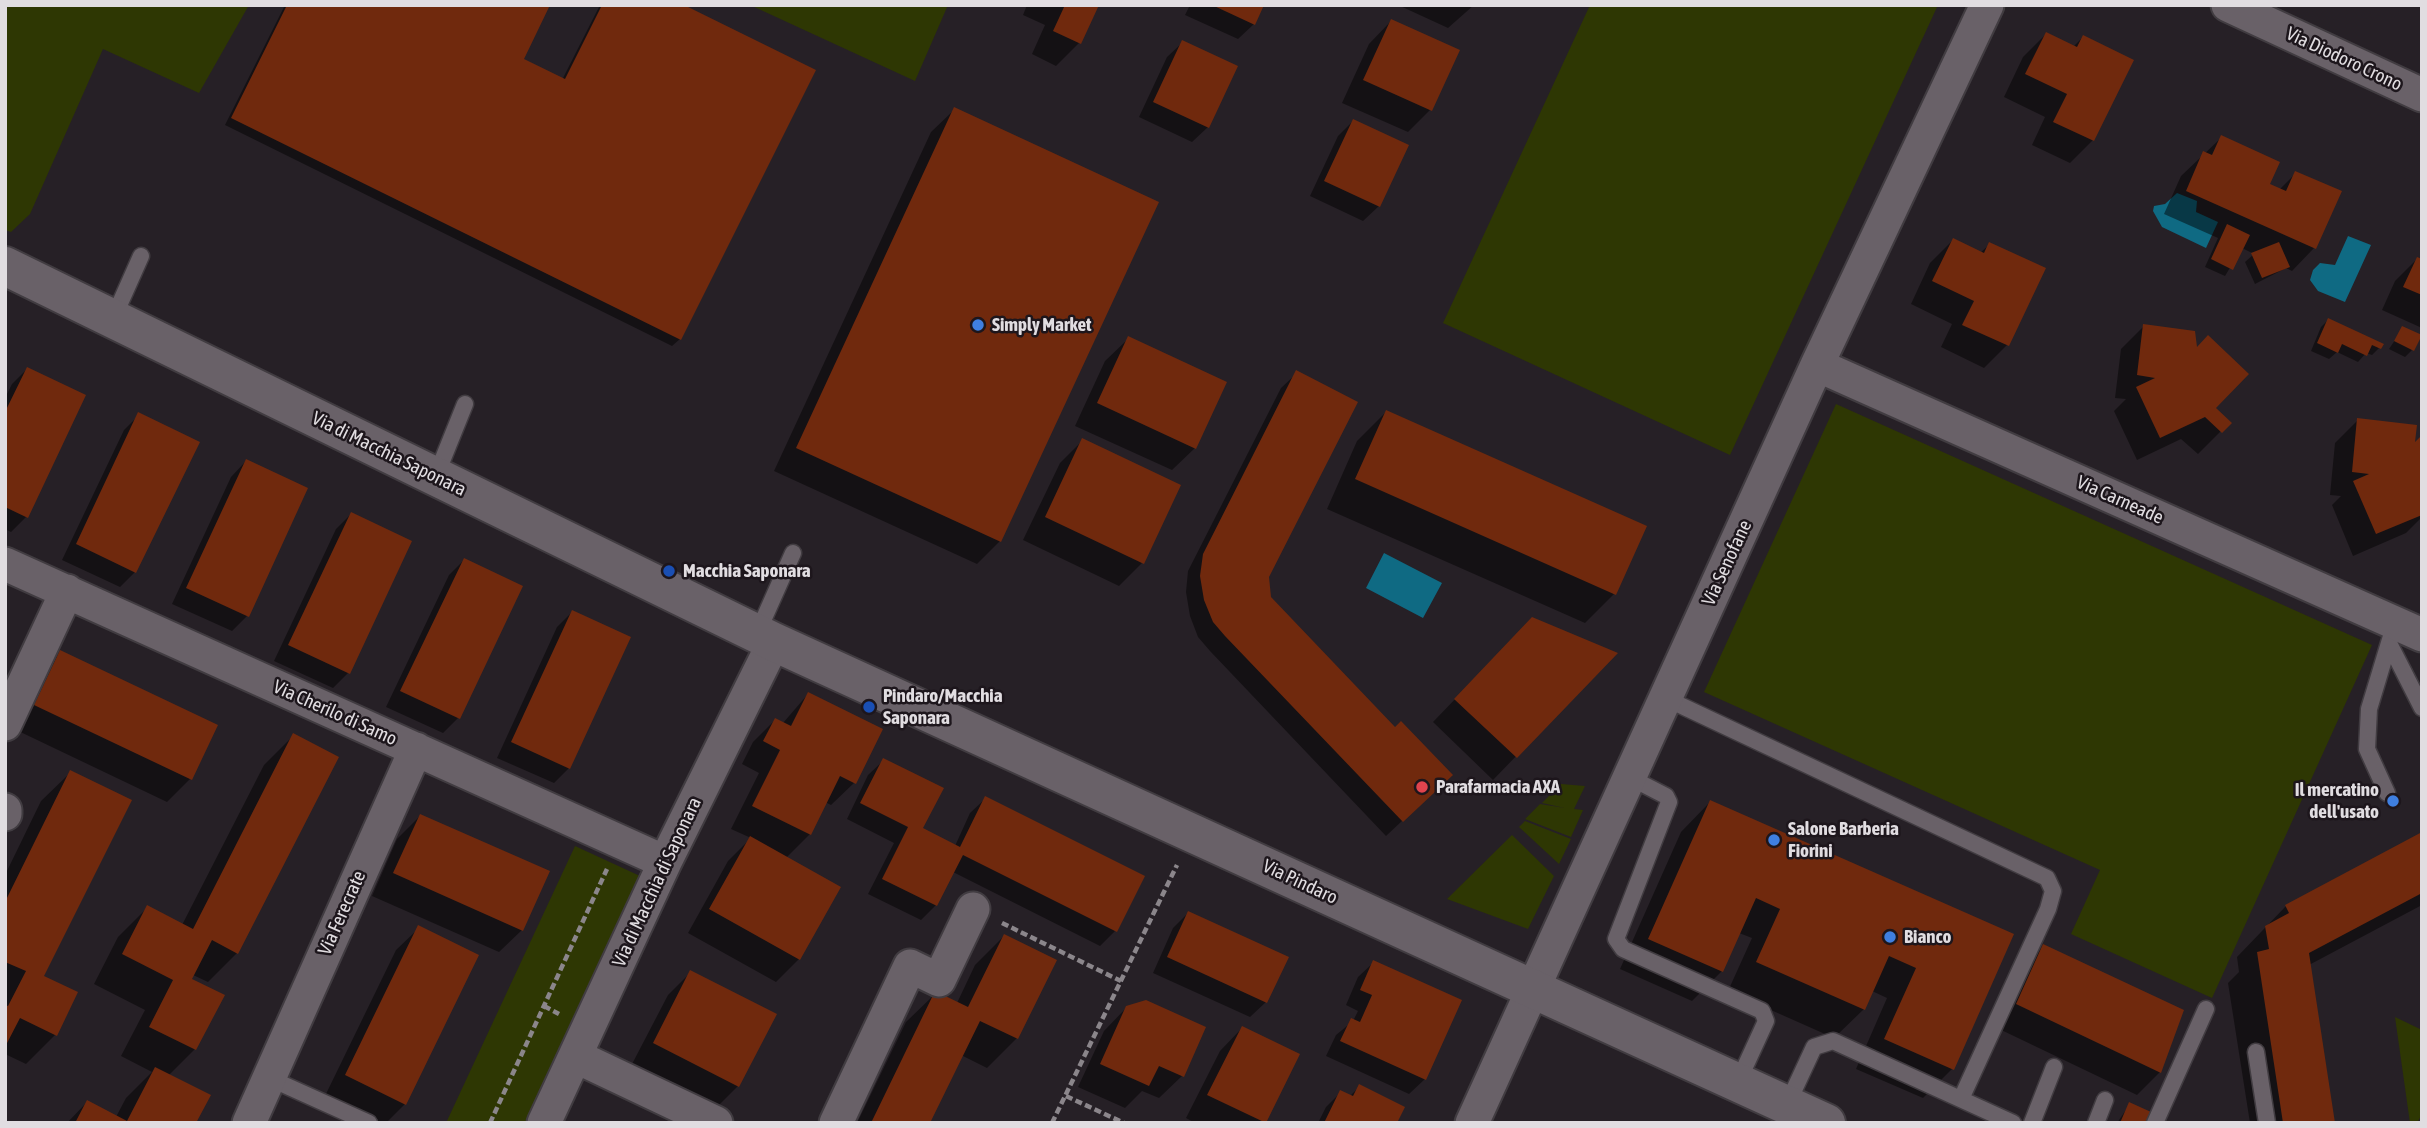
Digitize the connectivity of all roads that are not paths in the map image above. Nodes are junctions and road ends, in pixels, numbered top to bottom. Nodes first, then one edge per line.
1 (1987, 5) edge
2 (2228, 5) edge
3 (2422, 95) edge
4 (141, 256) dead end
5 (5, 266) edge
6 (113, 318) junction
7 (1817, 365) junction
8 (465, 404) dead end
9 (436, 477) junction
10 (793, 553) dead end
11 (5, 564) edge
12 (67, 591) junction
13 (2402, 634) edge
14 (765, 638) junction
15 (1665, 698) junction
16 (2422, 708) edge
17 (5, 724) edge
18 (416, 749) junction
19 (1629, 777) junction
20 (2387, 793) dead end
21 (666, 862) junction
22 (973, 909) road end
23 (1532, 989) junction
24 (2206, 1009) dead end
25 (2256, 1052) dead end
26 (575, 1056) junction
27 (2054, 1067) dead end
28 (269, 1077) junction
29 (1738, 1082) junction
30 (1961, 1099) junction
31 (2105, 1100) dead end
32 (1787, 1105) junction
33 (249, 1123) edge
34 (369, 1123) edge
35 (544, 1123) edge
36 (716, 1123) edge
37 (835, 1123) edge
38 (1472, 1123) edge
39 (1826, 1123) edge
40 (2013, 1123) edge
41 (2032, 1123) edge
42 (2096, 1123) edge
43 (2155, 1123) edge
44 (2267, 1123) edge

1 - 7 street, Via Senofane
2 - 3 street, Via Diodoro Crono
4 - 6 lane
5 - 6 street, Via di Macchia Saponara
6 - 9 street, Via di Macchia Saponara
7 - 13 street, Via Carneade
7 - 15 street, Via Senofane
8 - 9 lane
9 - 14 street, Via di Macchia Saponara
10 - 14 lane
11 - 12 street, Via Cherilo di Samo
12 - 17 street
12 - 18 street, Via Cherilo di Samo
13 - 16 lane
13 - 20 lane
14 - 21 street, Via di Macchia di Saponara
14 - 23 street, Via Pindaro
15 - 19 street, Via Senofane
15 - 30 lane
18 - 21 street, Via Cherilo di Samo
18 - 28 street, Via Ferecrate
19 - 23 street, Via Senofane
19 - 29 lane
21 - 26 street, Via di Macchia di Saponara
22 - 37 street
23 - 29 street, Via Pindaro
23 - 38 street, Via Senofane
24 - 43 lane
25 - 44 lane
26 - 35 street, Via di Macchia di Saponara
26 - 36 street
27 - 41 lane
28 - 33 street, Via Ferecrate
28 - 34 lane
29 - 32 street, Via Pindaro
30 - 32 lane
30 - 40 lane
31 - 42 lane
32 - 39 street, Via Pindaro

